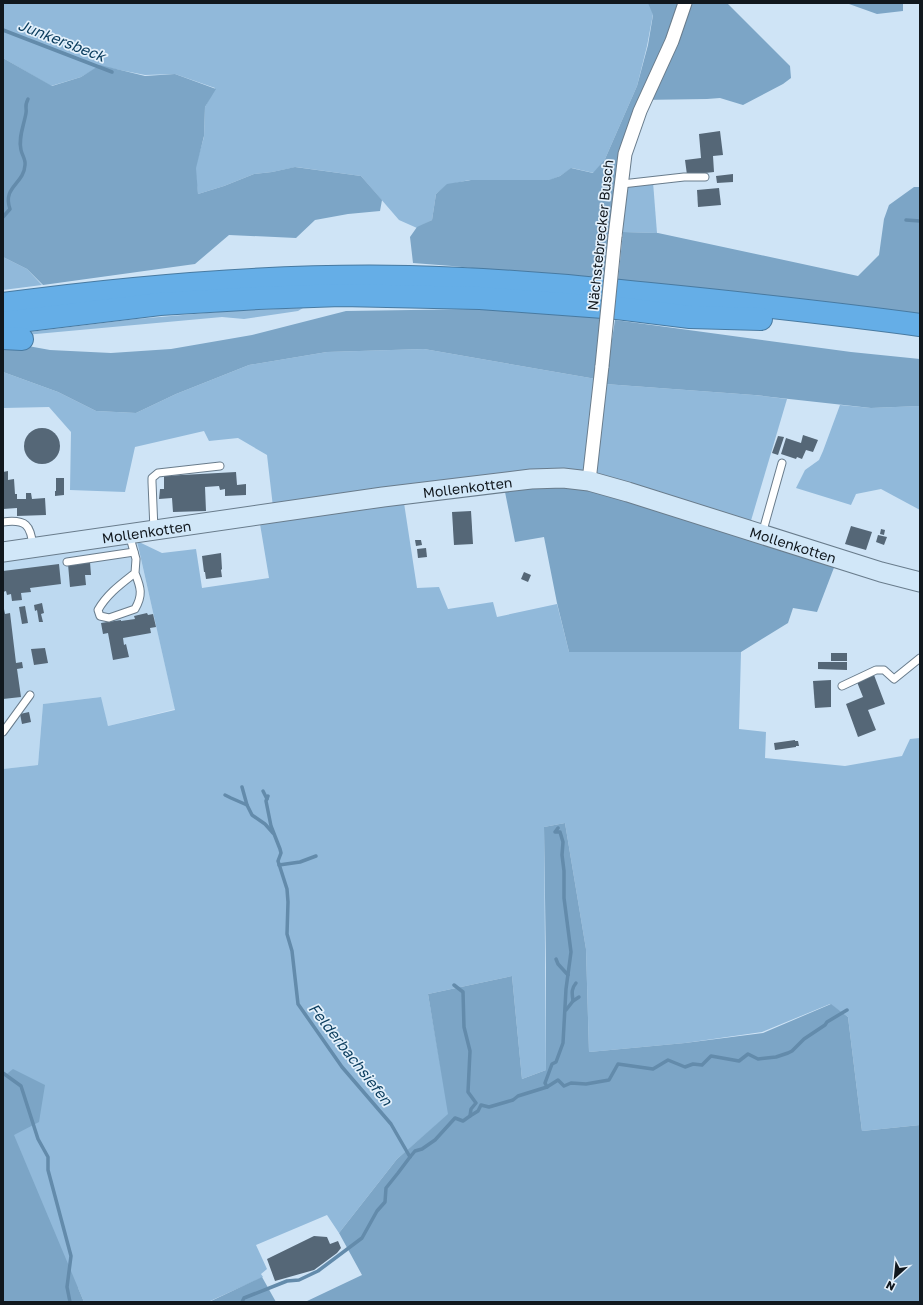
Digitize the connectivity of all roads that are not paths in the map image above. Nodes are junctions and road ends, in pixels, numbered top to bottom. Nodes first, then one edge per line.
1 (685, 3) edge
2 (705, 178) dead end
3 (622, 184) junction
4 (411, 296) junction
5 (3, 304) edge
6 (307, 312) dead end
7 (3, 323) edge
8 (920, 325) edge
9 (920, 334) edge
10 (782, 463) dead end
11 (220, 466) dead end
12 (589, 481) junction
13 (3, 522) edge
14 (154, 530) junction
15 (129, 534) junction
16 (762, 534) junction
17 (33, 547) junction
18 (3, 552) edge
19 (134, 552) junction
20 (67, 562) dead end
21 (135, 573) junction
22 (920, 582) edge
23 (920, 658) edge
24 (842, 686) dead end
25 (30, 695) dead end
26 (3, 732) edge

1 - 3 street, Nächstebrecker Busch
2 - 3 lane
3 - 12 street, Nächstebrecker Busch, bridge
4 - 6 highway
4 - 7 highway
4 - 9 highway
5 - 8 highway
10 - 16 lane
11 - 14 lane
12 - 14 main road, Mollenkotten
12 - 16 main road, Mollenkotten
13 - 17 lane
14 - 15 main road, Mollenkotten
15 - 17 main road, Mollenkotten
15 - 19 lane
16 - 22 main road, Mollenkotten
17 - 18 main road, Mollenkotten
19 - 20 lane
19 - 21 lane
21 - 21 lane
23 - 24 lane
25 - 26 lane

